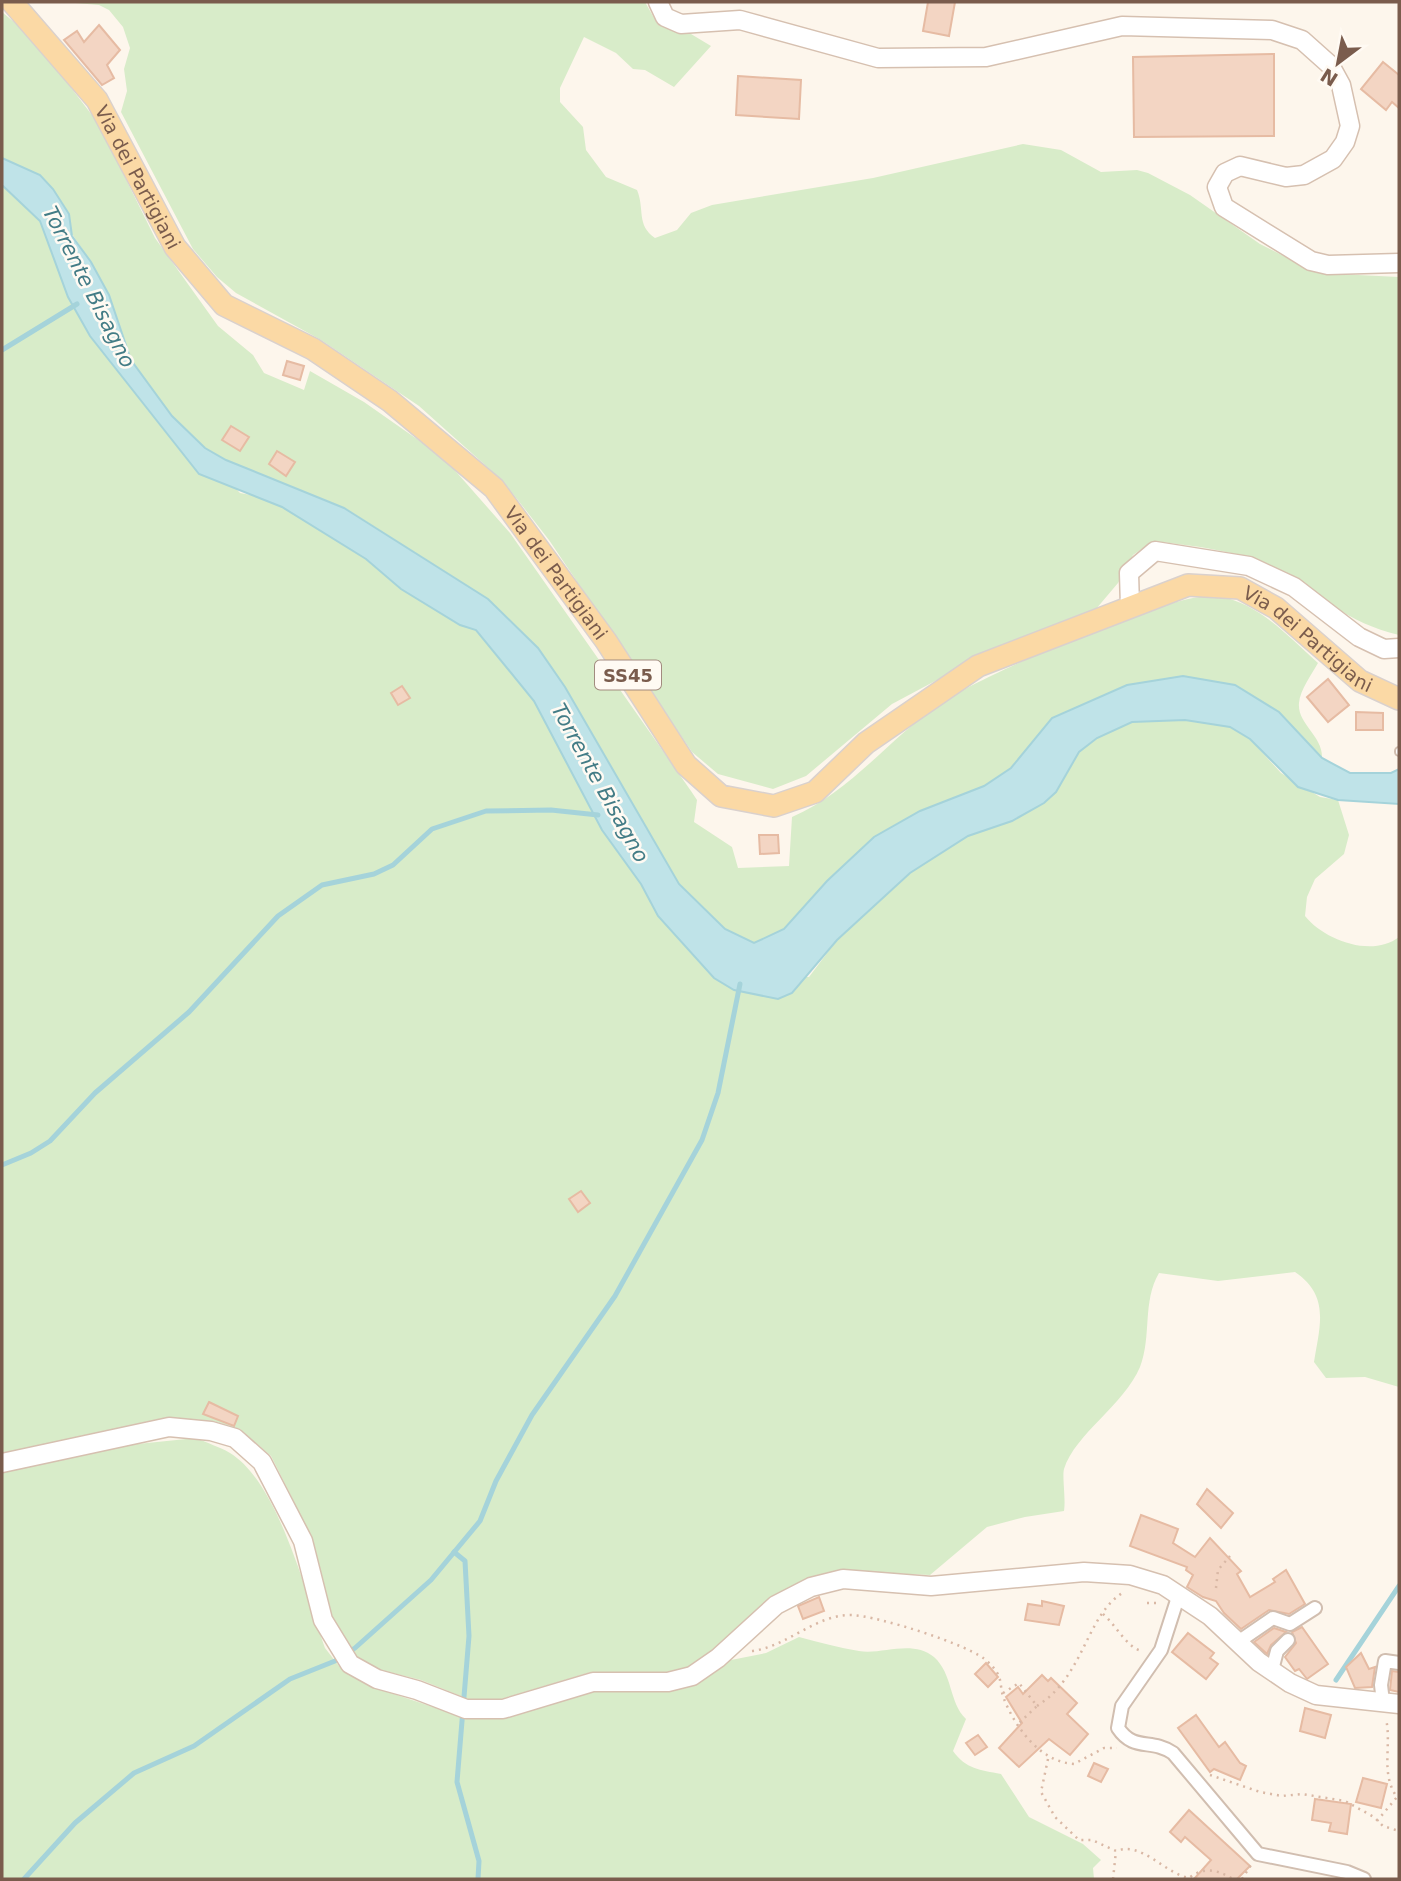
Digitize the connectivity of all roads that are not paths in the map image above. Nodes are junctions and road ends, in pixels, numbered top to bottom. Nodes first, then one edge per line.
1 (12, 2) edge
2 (658, 2) edge
3 (1399, 263) edge
4 (1130, 607) junction
5 (1399, 648) edge
6 (1399, 699) edge
7 (2, 1463) edge
8 (1179, 1594) junction
9 (1315, 1608) dead end
10 (1288, 1640) dead end
11 (1238, 1642) junction
12 (1399, 1663) edge
13 (1272, 1670) junction
14 (1390, 1708) edge
15 (1364, 1879) edge

1 - 4 main road, Via dei Partigiani / SS45
2 - 3 main road
4 - 5 main road
4 - 6 main road, Via dei Partigiani / SS45
7 - 8 main road
8 - 11 main road
8 - 15 street
9 - 11 street
10 - 13 street
11 - 13 main road
12 - 14 street
13 - 14 main road

